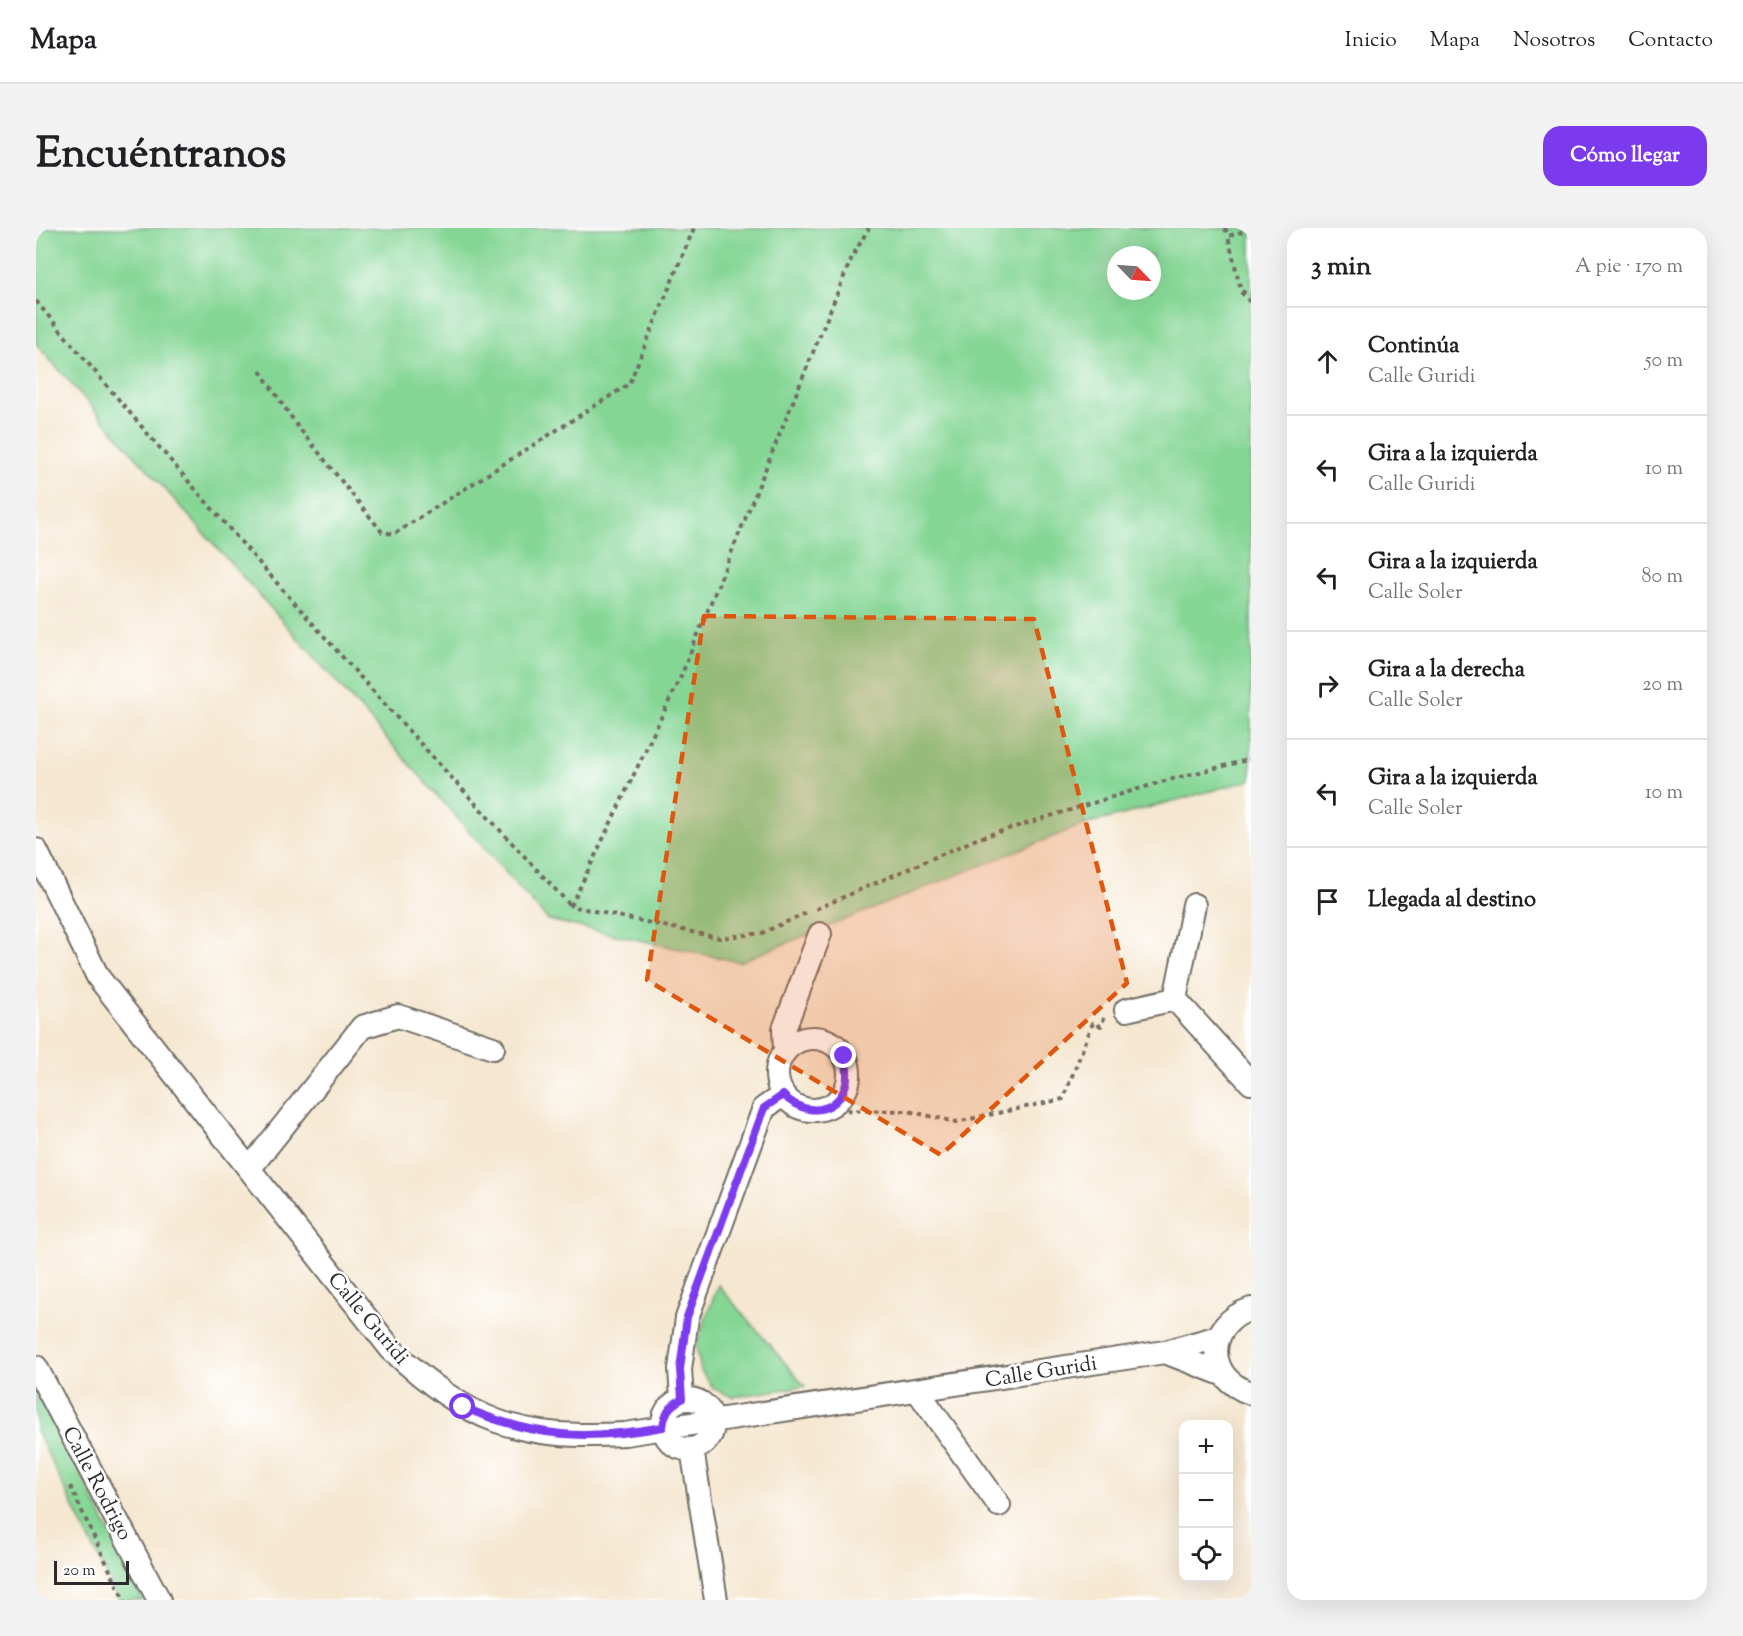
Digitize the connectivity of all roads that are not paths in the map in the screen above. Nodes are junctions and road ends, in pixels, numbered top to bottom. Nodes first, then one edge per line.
1 (36, 850) edge
2 (1194, 905) dead end
3 (820, 934) dead end
4 (1175, 999) junction
5 (1126, 1010) road end
6 (493, 1047) dead end
7 (785, 1051) junction
8 (1251, 1083) edge
9 (783, 1095) junction
10 (250, 1168) junction
11 (1251, 1308) edge
12 (1218, 1337) junction
13 (1165, 1352) junction
14 (36, 1367) edge
15 (1222, 1374) junction
16 (917, 1390) junction
17 (1251, 1393) edge
18 (682, 1399) junction
19 (713, 1419) junction
20 (663, 1427) junction
21 (692, 1449) junction
22 (999, 1505) dead end
23 (159, 1600) edge
24 (716, 1600) edge

1 - 10 street, Calle Guridi
2 - 4 street
3 - 7 street
4 - 5 street
4 - 8 street
6 - 10 street
7 - 9 street
7 - 9 street
9 - 18 street
10 - 20 street, Calle Guridi
11 - 12 street
12 - 13 street, Calle Guridi
12 - 15 street
13 - 15 street, Calle Guridi
13 - 16 street, Calle Guridi
14 - 23 street, Calle Rodrigo
15 - 17 street, Calle Guridi
16 - 19 street, Calle Guridi
16 - 22 street
18 - 19 street
18 - 20 street
19 - 20 street, Calle Guridi
19 - 21 street
20 - 21 street
21 - 24 street

